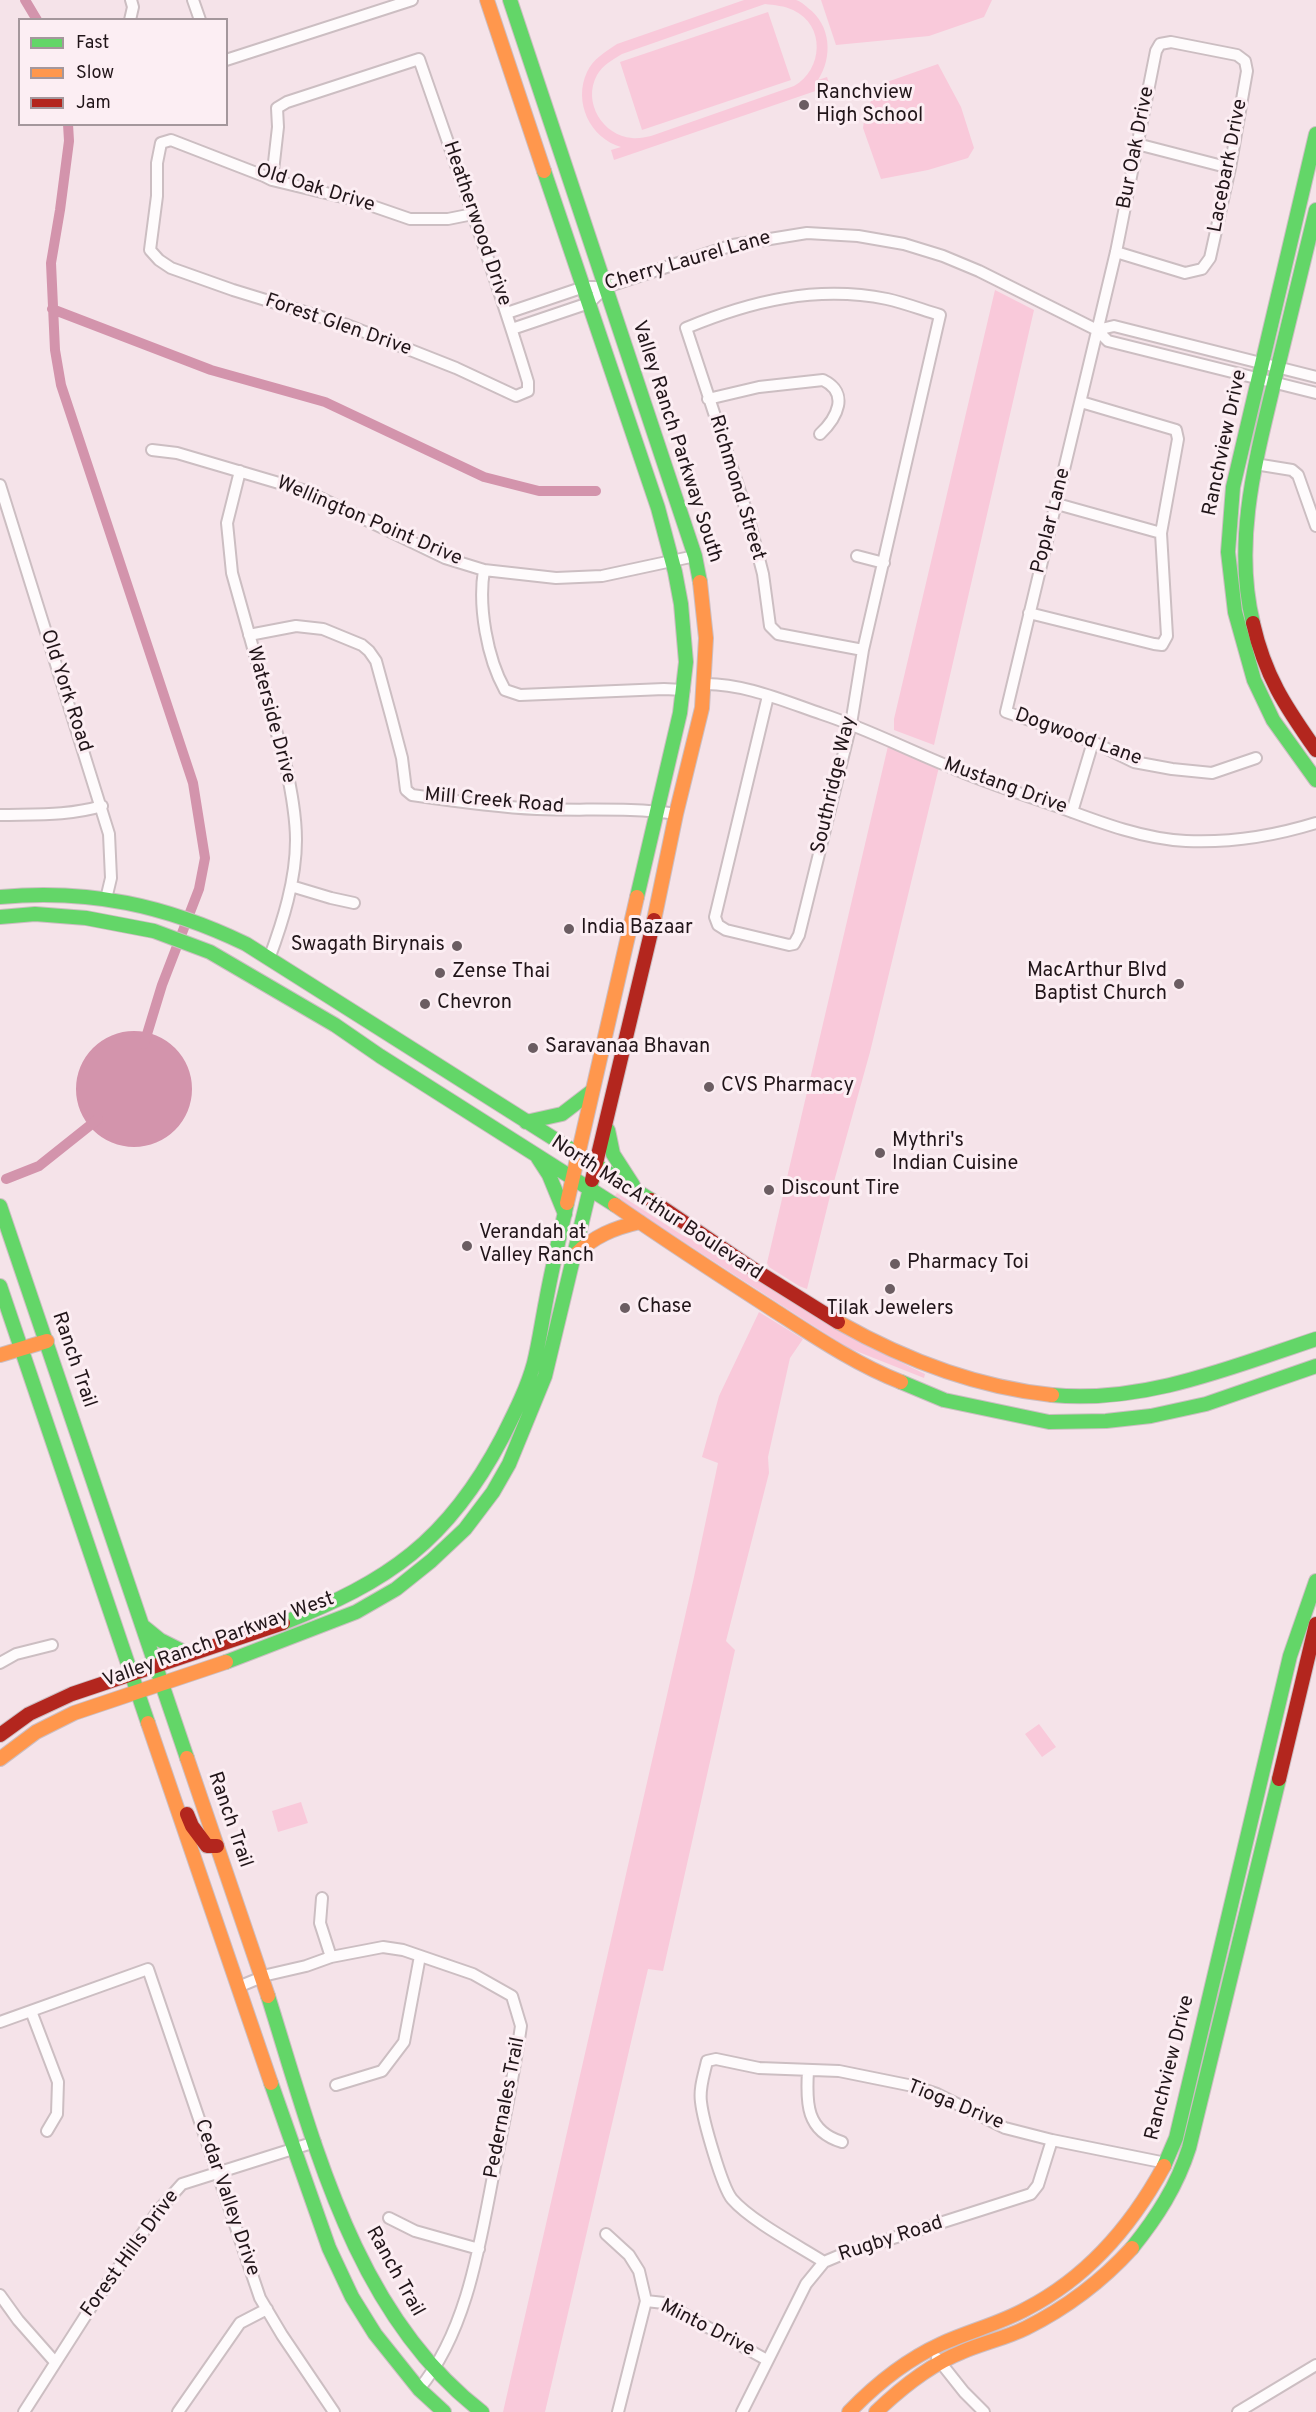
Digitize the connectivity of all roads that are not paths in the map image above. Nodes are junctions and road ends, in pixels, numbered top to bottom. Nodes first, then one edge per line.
1 (131, 0) edge
2 (193, 0) edge
3 (412, 0) edge
4 (487, 0) edge
5 (510, 0) edge
6 (131, 18) edge
7 (199, 18) edge
8 (228, 59) edge
9 (1245, 61) joint
10 (536, 77) junction
11 (514, 84) junction
12 (1316, 134) edge
13 (1137, 144) junction
14 (1230, 168) junction
15 (272, 180) junction
16 (1316, 210) edge
17 (473, 214) junction
18 (150, 250) joint
19 (1116, 252) junction
20 (584, 287) junction
21 (606, 287) junction
22 (542, 301) junction
23 (589, 303) junction
24 (507, 313) junction
25 (940, 315) joint
26 (548, 316) junction
27 (512, 329) junction
28 (1097, 330) junction
29 (1263, 362) junction
30 (1279, 368) junction
31 (1316, 377) edge
32 (1258, 380) junction
33 (1275, 384) junction
34 (528, 391) joint
35 (1316, 393) edge
36 (708, 399) junction
37 (1081, 402) junction
38 (820, 434) dead end
39 (152, 450) dead end
40 (1255, 464) junction
41 (240, 471) junction
42 (0, 485) edge
43 (1058, 504) junction
44 (1316, 526) edge
45 (1161, 532) junction
46 (694, 556) junction
47 (857, 556) dead end
48 (673, 562) junction
49 (884, 563) junction
50 (484, 570) junction
51 (1247, 591) junction
52 (1230, 593) junction
53 (1029, 613) junction
54 (249, 635) junction
55 (863, 650) junction
56 (703, 684) junction
57 (684, 690) junction
58 (768, 696) junction
59 (1006, 712) joint
60 (851, 724) junction
61 (1093, 742) junction
62 (1316, 750) edge
63 (1256, 758) dead end
64 (1316, 780) edge
65 (102, 807) junction
66 (655, 812) junction
67 (1072, 812) junction
68 (676, 814) junction
69 (0, 815) edge
70 (1316, 823) edge
71 (291, 886) junction
72 (0, 897) edge
73 (106, 899) junction
74 (354, 903) dead end
75 (0, 917) edge
76 (269, 959) junction
77 (623, 964) junction
78 (644, 970) junction
79 (394, 1038) junction
80 (380, 1056) junction
81 (592, 1090) junction
82 (526, 1122) junction
83 (607, 1124) junction
84 (534, 1153) junction
85 (576, 1154) junction
86 (597, 1166) junction
87 (573, 1177) junction
88 (591, 1188) junction
89 (638, 1193) junction
90 (0, 1206) edge
91 (565, 1214) junction
92 (640, 1222) junction
93 (575, 1256) junction
94 (0, 1286) edge
95 (1316, 1339) edge
96 (46, 1341) junction
97 (22, 1348) junction
98 (0, 1355) edge
99 (1316, 1366) edge
100 (945, 1373) junction
101 (926, 1394) junction
102 (944, 1400) junction
103 (509, 1423) junction
104 (524, 1431) junction
105 (1316, 1581) edge
106 (370, 1583) junction
107 (378, 1599) junction
108 (1316, 1624) edge
109 (142, 1625) junction
110 (1296, 1638) junction
111 (1310, 1644) junction
112 (51, 1645) dead end
113 (188, 1654) junction
114 (1290, 1656) junction
115 (1306, 1661) junction
116 (0, 1663) edge
117 (156, 1666) junction
118 (132, 1674) junction
119 (190, 1675) junction
120 (162, 1684) junction
121 (138, 1691) junction
122 (175, 1720) junction
123 (0, 1736) edge
124 (0, 1759) edge
125 (166, 1777) junction
126 (217, 1846) junction
127 (322, 1898) dead end
128 (420, 1956) junction
129 (331, 1957) junction
130 (262, 1977) junction
131 (238, 1987) junction
132 (31, 2011) junction
133 (0, 2022) edge
134 (808, 2072) junction
135 (336, 2085) dead end
136 (1185, 2094) junction
137 (1202, 2100) junction
138 (47, 2130) dead end
139 (1052, 2140) junction
140 (315, 2142) junction
141 (842, 2142) dead end
142 (294, 2148) junction
143 (1166, 2163) junction
144 (217, 2172) junction
145 (389, 2218) dead end
146 (606, 2234) dead end
147 (479, 2249) junction
148 (824, 2262) junction
149 (0, 2295) edge
150 (646, 2301) junction
151 (267, 2309) junction
152 (931, 2348) junction
153 (767, 2360) junction
154 (55, 2362) junction
155 (940, 2363) junction
156 (1316, 2365) edge
157 (436, 2369) junction
158 (420, 2389) junction
159 (24, 2412) edge
160 (178, 2412) edge
161 (334, 2412) edge
162 (444, 2412) edge
163 (482, 2412) edge
164 (618, 2412) edge
165 (742, 2412) edge
166 (849, 2412) edge
167 (876, 2412) edge
168 (984, 2412) edge
169 (1238, 2412) edge

1 - 6 street
2 - 7 street
3 - 8 street
4 - 11 main road, Valley Ranch Parkway South
5 - 10 main road, Valley Ranch Parkway South
9 - 13 street, Bur Oak Drive
9 - 14 street, Lacebark Drive
10 - 11 main road
10 - 21 main road, Valley Ranch Parkway South
11 - 20 main road, Valley Ranch Parkway South
12 - 29 main road, Ranchview Drive
13 - 14 street
13 - 19 street, Bur Oak Drive
14 - 19 street, Lacebark Drive
15 - 17 street, Old Oak Drive
15 - 17 street, Heatherwood Drive
15 - 18 street, Old Oak Drive
16 - 30 main road, Ranchview Drive
17 - 24 street, Heatherwood Drive
18 - 34 street, Forest Glen Drive
19 - 28 street, Bur Oak Drive
20 - 21 street, Cherry Laurel Lane
20 - 22 street, Cherry Laurel Lane
20 - 23 main road, Valley Ranch Parkway South
21 - 23 street
21 - 28 street, Cherry Laurel Lane
21 - 46 main road, Valley Ranch Parkway South
22 - 24 street, Cherry Laurel Lane
22 - 26 street
23 - 26 street
23 - 48 main road, Valley Ranch Parkway South
24 - 27 street, Heatherwood Drive
25 - 36 street, Richmond Street
25 - 49 street, Southridge Way
26 - 27 street
27 - 34 street, Heatherwood Drive
28 - 29 street
28 - 32 street, Cherry Laurel Lane
28 - 37 street, Poplar Lane
29 - 30 street
29 - 32 main road, Ranchview Drive
30 - 31 street
30 - 33 main road, Ranchview Drive
32 - 33 street, Cherry Laurel Lane
32 - 52 main road, Ranchview Drive
33 - 35 street, Cherry Laurel Lane
33 - 40 main road, Ranchview Drive
36 - 38 street
36 - 55 street, Richmond Street
37 - 43 street, Poplar Lane
37 - 45 street
39 - 41 street, Wellington Point Drive
40 - 44 street
40 - 51 main road, Ranchview Drive
41 - 50 street, Wellington Point Drive
41 - 54 street, Waterside Drive
42 - 65 street, Old York Road
43 - 45 street
43 - 53 street, Poplar Lane
45 - 53 street
46 - 48 street, Wellington Point Drive
46 - 56 main road, Valley Ranch Parkway South
47 - 49 street
48 - 50 street, Wellington Point Drive
48 - 57 main road, Valley Ranch Parkway South
49 - 55 street, Southridge Way
50 - 57 street
51 - 52 main road
51 - 62 main road, Ranchview Drive
52 - 64 main road, Ranchview Drive
53 - 59 street, Poplar Lane
54 - 66 street, Mill Creek Road
54 - 71 street, Waterside Drive
55 - 60 street, Southridge Way
56 - 58 street, Mustang Drive
56 - 68 main road, Valley Ranch Parkway South
57 - 66 main road, Valley Ranch Parkway South
58 - 60 street, Mustang Drive
58 - 60 street, Southridge Way
59 - 61 street, Dogwood Lane
60 - 67 street, Mustang Drive
61 - 63 street, Dogwood Lane
61 - 67 street
65 - 69 street
65 - 73 street, Old York Road
66 - 68 street, Mill Creek Road
66 - 77 main road, Valley Ranch Parkway South
67 - 70 street, Mustang Drive
68 - 78 main road, Valley Ranch Parkway South
71 - 74 street
71 - 76 street, Waterside Drive
72 - 73 main road, North MacArthur Boulevard
73 - 76 main road, North MacArthur Boulevard
75 - 80 main road, North MacArthur Boulevard
76 - 79 main road, North MacArthur Boulevard
77 - 78 main road
77 - 81 main road, Valley Ranch Parkway South
78 - 83 main road, Valley Ranch Parkway South
79 - 80 main road
79 - 82 main road, North MacArthur Boulevard
80 - 84 main road, North MacArthur Boulevard
81 - 82 main road
81 - 85 main road, Valley Ranch Parkway South
82 - 85 main road, North MacArthur Boulevard
83 - 86 main road, Valley Ranch Parkway South
83 - 89 main road
84 - 87 main road, North MacArthur Boulevard
84 - 91 main road
85 - 86 main road, North MacArthur Boulevard
85 - 87 main road, Valley Ranch Parkway South
86 - 88 main road, Valley Ranch Parkway South
86 - 89 main road, North MacArthur Boulevard
87 - 88 main road, North MacArthur Boulevard
87 - 91 main road, Valley Ranch Parkway West
88 - 92 main road, North MacArthur Boulevard
88 - 93 main road, Valley Ranch Parkway West
89 - 100 main road, North MacArthur Boulevard
90 - 96 main road, Ranch Trail
91 - 103 main road, Valley Ranch Parkway West
92 - 93 main road
92 - 101 main road, North MacArthur Boulevard
93 - 104 main road, Valley Ranch Parkway West
94 - 97 main road
95 - 100 main road, North MacArthur Boulevard
96 - 97 main road
96 - 109 main road, Ranch Trail
97 - 98 main road
97 - 118 main road
99 - 102 main road, North MacArthur Boulevard
100 - 101 main road
100 - 102 main road
101 - 102 main road, North MacArthur Boulevard
103 - 104 main road
103 - 106 main road, Valley Ranch Parkway West
104 - 107 main road, Valley Ranch Parkway West
105 - 110 main road, Ranchview Drive
106 - 107 main road
106 - 113 main road, Valley Ranch Parkway West
107 - 119 main road, Valley Ranch Parkway West
108 - 111 main road, Ranchview Drive
109 - 113 main road
109 - 117 main road, Ranch Trail
110 - 111 main road
110 - 114 main road, Ranchview Drive
111 - 115 main road, Ranchview Drive
112 - 116 street
113 - 117 main road, Valley Ranch Parkway West
114 - 115 main road
114 - 136 main road, Ranchview Drive
115 - 137 main road, Ranchview Drive
117 - 118 main road, Valley Ranch Parkway West
117 - 120 main road, Ranch Trail
118 - 121 main road
118 - 123 main road, Valley Ranch Parkway West
119 - 120 main road, Valley Ranch Parkway West
119 - 122 main road
120 - 121 main road, Valley Ranch Parkway West
120 - 122 main road, Ranch Trail
121 - 124 main road, Valley Ranch Parkway West
121 - 125 main road
122 - 126 main road, Ranch Trail
125 - 126 main road
125 - 131 main road
126 - 130 main road, Ranch Trail
127 - 129 street
128 - 129 street, Pedernales Trail
128 - 135 street
128 - 147 street, Pedernales Trail
129 - 130 street, Pedernales Trail
130 - 131 street, Pedernales Trail
130 - 140 main road, Ranch Trail
131 - 142 main road
132 - 133 street
132 - 138 street
132 - 144 street, Cedar Valley Drive
134 - 139 street, Tioga Drive
134 - 141 street
134 - 148 street, Tioga Drive
136 - 137 main road
136 - 143 main road, Ranchview Drive
137 - 155 main road, Ranchview Drive
139 - 143 street, Tioga Drive
139 - 148 street, Rugby Road
140 - 142 street, Forest Hills Drive
140 - 157 main road, Ranch Trail
142 - 144 street, Forest Hills Drive
142 - 158 main road
143 - 152 main road, Ranchview Drive
144 - 151 street, Cedar Valley Drive
144 - 154 street, Forest Hills Drive
145 - 147 street
146 - 150 street
147 - 157 street, Pedernales Trail
148 - 153 street, Rugby Road
149 - 154 street
150 - 153 street, Minto Drive
150 - 164 street
151 - 160 street
151 - 161 street, Cedar Valley Drive
152 - 155 street
152 - 166 main road, Ranchview Drive
153 - 165 street, Rugby Road
154 - 159 street, Forest Hills Drive
155 - 167 main road, Ranchview Drive
155 - 168 street
156 - 169 street
157 - 158 street, Pedernales Trail
157 - 163 main road, Ranch Trail
158 - 162 main road

